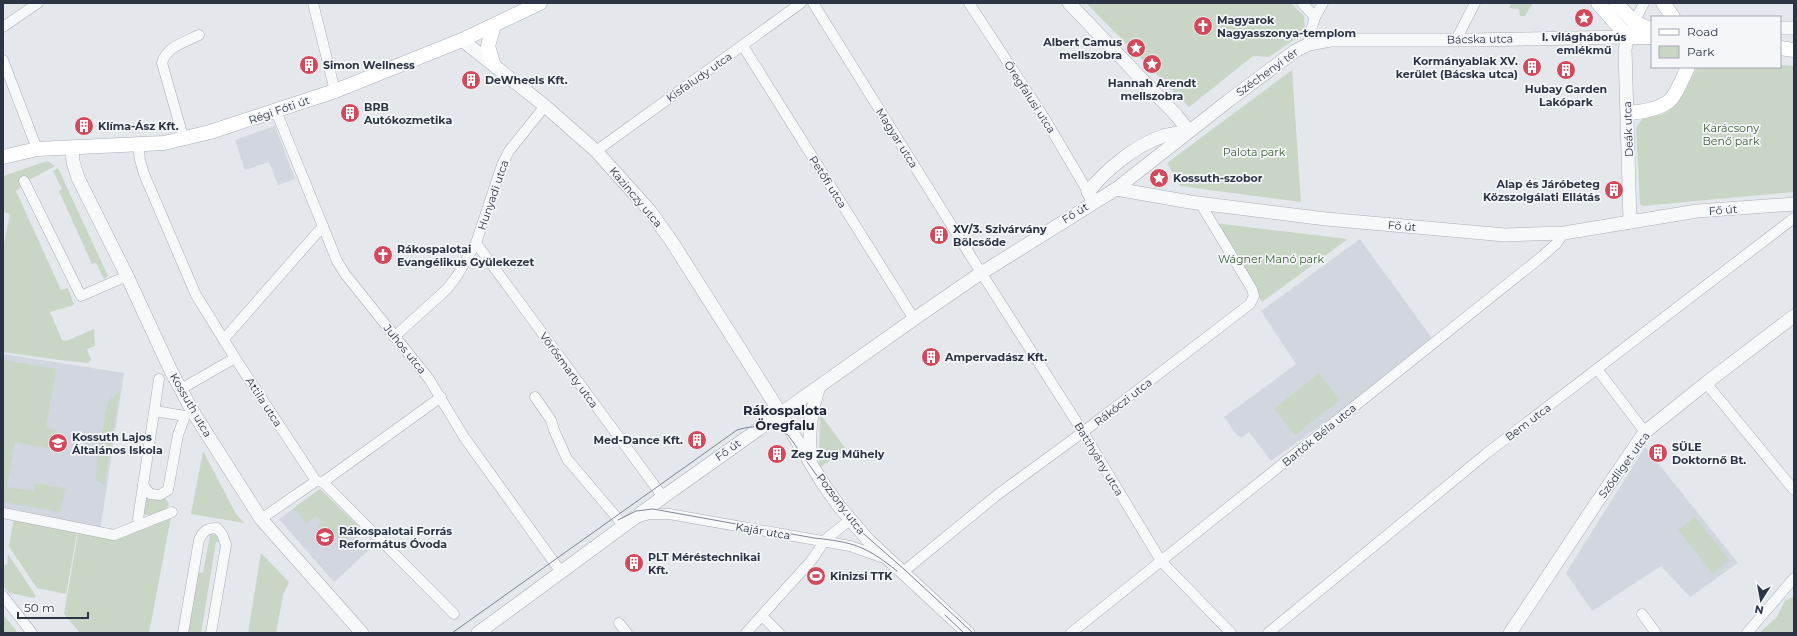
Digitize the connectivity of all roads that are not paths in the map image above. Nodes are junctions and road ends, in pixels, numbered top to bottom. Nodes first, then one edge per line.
1 (38, 3) edge
2 (313, 3) edge
3 (540, 3) edge
4 (801, 3) edge
5 (813, 3) edge
6 (969, 3) edge
7 (1069, 3) edge
8 (1302, 3) edge
9 (1323, 3) edge
10 (1475, 3) edge
11 (1598, 3) edge
12 (1616, 3) edge
13 (1644, 3) edge
14 (1663, 3) edge
15 (1672, 16) edge
16 (1315, 17) junction
17 (1634, 22) junction
18 (494, 25) junction
19 (3, 27) edge
20 (1781, 28) edge
21 (1794, 28) edge
22 (1651, 30) edge
23 (199, 35) dead end
24 (1628, 37) junction
25 (1651, 37) edge
26 (462, 40) junction
27 (1456, 40) junction
28 (1309, 44) junction
29 (743, 46) junction
30 (1781, 48) edge
31 (1794, 50) edge
32 (3, 60) edge
33 (492, 63) junction
34 (1687, 68) edge
35 (335, 90) junction
36 (545, 106) junction
37 (276, 111) junction
38 (1628, 113) junction
39 (1189, 131) junction
40 (184, 140) junction
41 (138, 145) junction
42 (72, 147) junction
43 (37, 149) junction
44 (596, 151) junction
45 (3, 157) edge
46 (25, 184) dead end
47 (1116, 189) junction
48 (1091, 197) junction
49 (1200, 203) junction
50 (1794, 204) edge
51 (1794, 218) edge
52 (1630, 222) junction
53 (323, 226) junction
54 (1564, 233) junction
55 (476, 243) junction
56 (981, 273) junction
57 (127, 276) junction
58 (1794, 316) edge
59 (914, 318) junction
60 (394, 337) junction
61 (224, 339) junction
62 (235, 358) junction
63 (1597, 369) junction
64 (159, 379) dead end
65 (1706, 383) junction
66 (819, 387) junction
67 (181, 389) junction
68 (535, 397) dead end
69 (441, 398) junction
70 (155, 411) junction
71 (780, 413) junction
72 (189, 414) junction
73 (1083, 432) junction
74 (1645, 432) junction
75 (811, 464) junction
76 (320, 481) junction
77 (143, 485) junction
78 (1794, 490) edge
79 (663, 497) junction
80 (172, 512) dead end
81 (3, 513) edge
82 (261, 519) junction
83 (138, 520) dead end
84 (850, 520) junction
85 (629, 522) junction
86 (824, 542) junction
87 (891, 561) junction
88 (1161, 561) junction
89 (562, 572) junction
90 (903, 572) junction
91 (1794, 578) edge
92 (3, 596) edge
93 (454, 614) dead end
94 (1642, 614) dead end
95 (762, 616) junction
96 (619, 623) dead end
97 (32, 633) edge
98 (183, 633) edge
99 (211, 633) edge
100 (362, 633) edge
101 (478, 633) edge
102 (627, 633) edge
103 (746, 633) edge
104 (779, 633) edge
105 (968, 633) edge
106 (1071, 633) edge
107 (1231, 633) edge
108 (1268, 633) edge
109 (1510, 633) edge
110 (1656, 633) edge
111 (1747, 633) edge

1 - 19 street
2 - 35 street
3 - 18 main road, Régi Fóti út
4 - 29 street, Kisfaludy utca
5 - 56 street, Magyar utca
6 - 48 street, Öregfalusi utca
7 - 39 street
8 - 16 street
9 - 16 street, Széchenyi tér
10 - 27 street
11 - 24 main road
12 - 17 main road
13 - 17 street
14 - 15 main road
16 - 28 street, Széchenyi tér
17 - 22 main road
17 - 24 street
18 - 26 main road, Régi Fóti út
18 - 33 main road
20 - 21 street
23 - 40 street
24 - 25 main road, Bácska utca
24 - 27 street, Bácska utca
24 - 38 street, Deák utca
26 - 33 street, Kazinczy utca
26 - 35 main road, Régi Fóti út
27 - 28 street, Bácska utca
28 - 39 street, Széchenyi tér
29 - 44 street, Kisfaludy utca
29 - 59 street, Petőfi utca
30 - 31 main road
32 - 43 street
33 - 36 street, Kazinczy utca
34 - 38 main road
35 - 37 main road, Régi Fóti út
36 - 44 street, Kazinczy utca
36 - 55 street, Hunyadi utca
37 - 40 main road, Régi Fóti út
37 - 53 street, Juhos utca
38 - 52 street, Deák utca
39 - 47 street, Széchenyi tér
39 - 48 street, Széchenyi tér
40 - 41 main road, Régi Fóti út
41 - 42 main road, Régi Fóti út
41 - 61 street, Attila utca
42 - 43 main road, Régi Fóti út
42 - 57 street, Kossuth utca
43 - 45 main road, Régi Fóti út
44 - 71 street, Kazinczy utca
46 - 57 street
47 - 48 street, Fő út
47 - 49 street, Fő út
48 - 56 street, Fő út
49 - 54 street, Fő út
49 - 73 street, Rákóczi utca
50 - 52 street, Fő út
51 - 63 street, Bem utca
52 - 54 street, Fő út
53 - 60 street, Juhos utca
53 - 61 street
54 - 88 street, Bartók Béla utca
55 - 60 street, Hunyadi utca
55 - 79 street, Vörösmarty utca
56 - 59 street, Fő út
56 - 73 street, Batthyány utca
57 - 67 street, Kossuth utca
58 - 65 street, Sződliget utca
59 - 66 street, Fő út
60 - 69 street, Juhos utca
61 - 62 street, Attila utca
62 - 67 street
62 - 76 street, Attila utca
63 - 74 street
63 - 108 street, Bem utca
64 - 70 street, Kossuth utca
65 - 74 street, Sződliget utca
65 - 78 street
66 - 71 street, Fő út
66 - 75 street
67 - 72 street, Kossuth utca
68 - 85 street
69 - 76 street
69 - 89 street, Juhos utca
70 - 72 street
70 - 77 street, Kossuth utca
71 - 75 street, Pozsony utca
71 - 79 street, Fő út
72 - 77 street
72 - 82 street, Kossuth utca
73 - 88 street, Batthyány utca
73 - 90 street, Rákóczi utca
74 - 109 street, Sződliget utca
75 - 84 street, Pozsony utca
76 - 82 street
76 - 93 street, Attila utca
77 - 83 street, Kossuth utca
79 - 85 street, Fő út
80 - 81 street
82 - 100 street, Kossuth utca
84 - 86 street
84 - 87 street, Pozsony utca
85 - 86 street, Kajár utca
85 - 89 street, Fő út
86 - 87 street, Kajár utca
86 - 95 street
87 - 90 street, Pozsony utca
88 - 106 street, Bartók Béla utca
88 - 107 street, Batthyány utca
89 - 101 street, Fő út
90 - 105 street, Pozsony utca
91 - 111 street
92 - 97 street
94 - 110 street
95 - 103 street
95 - 104 street
96 - 102 street
98 - 99 street

